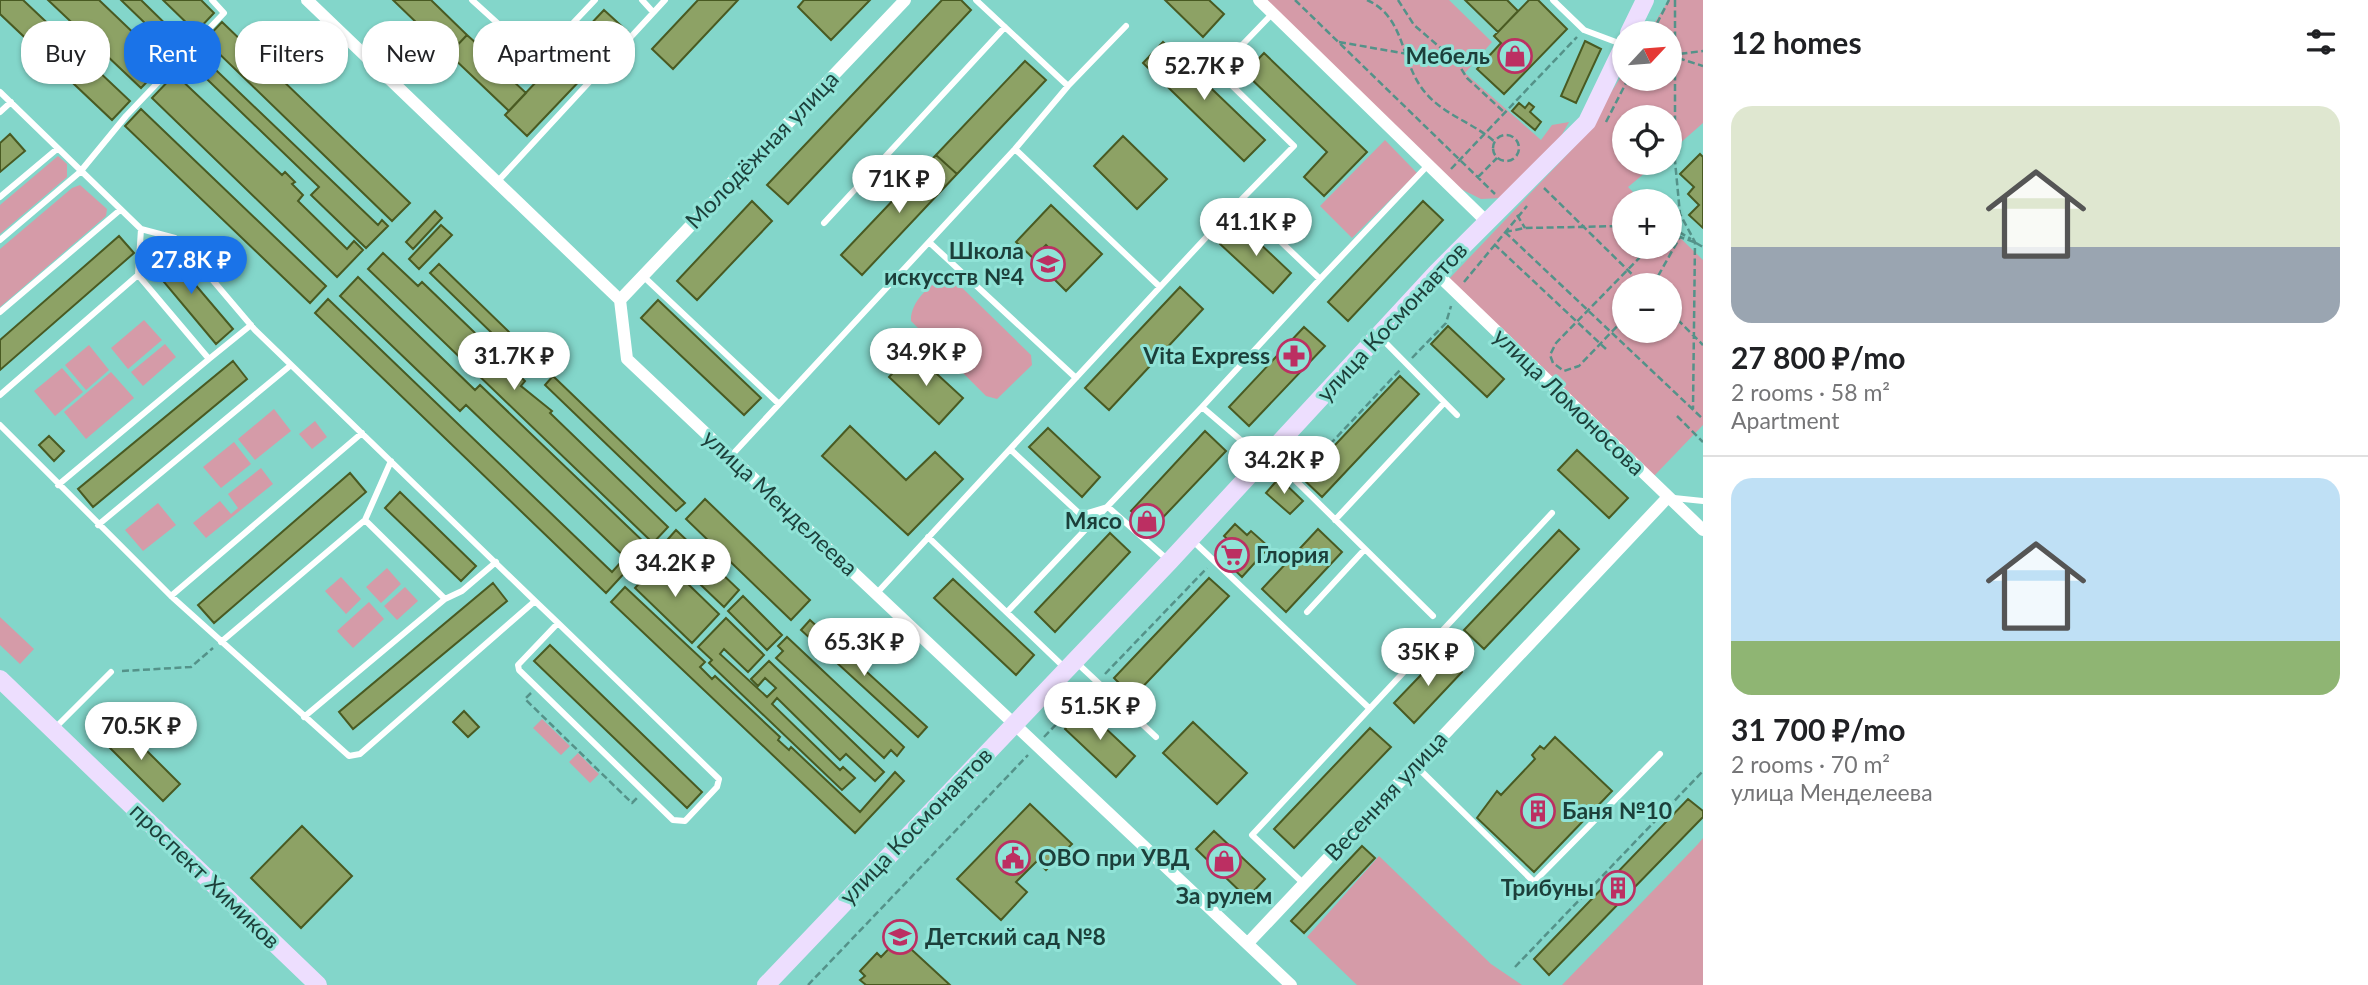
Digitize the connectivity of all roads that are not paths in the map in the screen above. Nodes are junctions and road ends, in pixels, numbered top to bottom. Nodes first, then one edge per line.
1 (212, 0) edge
2 (307, 0) edge
3 (472, 0) edge
4 (596, 0) edge
5 (642, 0) edge
6 (665, 0) edge
7 (905, 0) edge
8 (976, 0) edge
9 (1259, 0) edge
10 (1553, 0) edge
11 (1645, 0) edge
12 (653, 12) junction
13 (1273, 13) junction
14 (1635, 21) edge
15 (1126, 26) dead end
16 (1005, 27) junction
17 (1612, 40) edge
18 (1612, 70) edge
19 (1068, 86) junction
20 (0, 92) edge
21 (11, 102) junction
22 (0, 111) edge
23 (57, 149) junction
24 (1015, 149) junction
25 (1429, 164) junction
26 (80, 172) junction
27 (498, 181) junction
28 (0, 197) edge
29 (1239, 202) junction
30 (120, 210) junction
31 (1486, 221) junction
32 (824, 223) dead end
33 (141, 229) junction
34 (0, 240) edge
35 (929, 242) junction
36 (1436, 273) junction
37 (138, 275) junction
38 (643, 276) junction
39 (1320, 279) junction
40 (1160, 287) junction
41 (620, 300) junction
42 (0, 312) edge
43 (251, 325) junction
44 (1378, 335) junction
45 (209, 359) junction
46 (291, 365) junction
47 (1076, 378) junction
48 (0, 395) edge
49 (1444, 402) junction
50 (779, 404) junction
51 (1202, 407) junction
52 (1457, 415) dead end
53 (0, 425) edge
54 (362, 433) junction
55 (1010, 449) junction
56 (731, 456) junction
57 (1264, 460) junction
58 (391, 461) junction
59 (58, 485) junction
60 (1668, 497) junction
61 (1703, 501) edge
62 (1108, 507) junction
63 (1552, 513) dead end
64 (365, 520) junction
65 (1335, 520) junction
66 (98, 525) junction
67 (1703, 530) edge
68 (929, 537) junction
69 (1190, 538) junction
70 (1364, 549) junction
71 (1170, 561) junction
72 (496, 562) junction
73 (876, 594) junction
74 (171, 596) junction
75 (445, 599) junction
76 (536, 601) junction
77 (1008, 611) junction
78 (1307, 612) dead end
79 (1433, 616) dead end
80 (558, 623) junction
81 (221, 642) junction
82 (1070, 665) junction
83 (111, 672) road end
84 (0, 679) edge
85 (1369, 708) junction
86 (304, 717) junction
87 (1014, 724) junction
88 (53, 730) junction
89 (1156, 737) dead end
90 (1660, 754) dead end
91 (1415, 765) junction
92 (1303, 884) junction
93 (1248, 943) junction
94 (318, 985) edge
95 (766, 985) edge
96 (1291, 985) edge

1 - 26 lane
2 - 27 street
3 - 4 lane
5 - 12 lane
6 - 12 lane
7 - 38 street, Молодёжная улица
8 - 16 lane
9 - 13 street
10 - 17 lane
11 - 14 street
12 - 27 lane
13 - 25 street
13 - 29 lane
15 - 19 lane
16 - 19 lane
16 - 32 lane
18 - 31 street, улица Космонавтов
19 - 24 lane
20 - 21 lane
21 - 22 lane
21 - 23 lane
23 - 26 lane
23 - 28 lane
24 - 35 lane
24 - 40 lane
25 - 31 street
25 - 39 lane
26 - 30 lane
26 - 34 lane
27 - 41 street
29 - 39 lane
29 - 40 lane
30 - 33 lane
30 - 42 lane
31 - 36 street, улица Космонавтов
33 - 37 lane
33 - 43 lane
35 - 47 lane
35 - 50 lane
36 - 44 street, улица Космонавтов
36 - 60 street, улица Ломоносова
37 - 45 lane
37 - 48 lane
38 - 41 street, Молодёжная улица
38 - 50 lane
39 - 51 lane
40 - 47 lane
41 - 56 street, улица Менделеева
43 - 45 lane
43 - 46 lane
44 - 49 lane
44 - 57 street, улица Космонавтов
45 - 59 lane
46 - 54 lane
46 - 66 lane
47 - 55 lane
49 - 52 lane
49 - 65 lane
50 - 56 lane
51 - 57 lane
51 - 62 lane
53 - 59 lane
54 - 58 lane
54 - 74 lane
55 - 62 lane
55 - 68 lane
56 - 73 street, улица Менделеева
57 - 65 lane
57 - 69 street, улица Космонавтов
58 - 64 lane
58 - 72 lane
59 - 66 lane
60 - 61 lane
60 - 67 street, улица Ломоносова
60 - 91 street, Весенняя улица
62 - 71 lane
62 - 77 lane
63 - 85 lane
64 - 75 lane
64 - 81 lane
65 - 70 lane
66 - 74 lane
68 - 73 lane
68 - 77 lane
69 - 71 street, улица Космонавтов
69 - 85 lane
70 - 78 lane
70 - 79 lane
71 - 82 street, улица Космонавтов
72 - 75 lane
72 - 76 lane
73 - 87 street, улица Менделеева
74 - 81 lane
75 - 86 lane
76 - 80 lane
76 - 86 lane
77 - 82 lane
80 - 80 lane
81 - 86 lane
82 - 87 street, улица Космонавтов
82 - 89 lane
83 - 88 lane
84 - 88 street, проспект Химиков
85 - 92 lane
87 - 93 street, улица Менделеева
87 - 95 street, улица Космонавтов
88 - 94 street, проспект Химиков
90 - 91 lane
91 - 92 street, Весенняя улица
92 - 93 street, Весенняя улица
93 - 96 street, улица Менделеева

